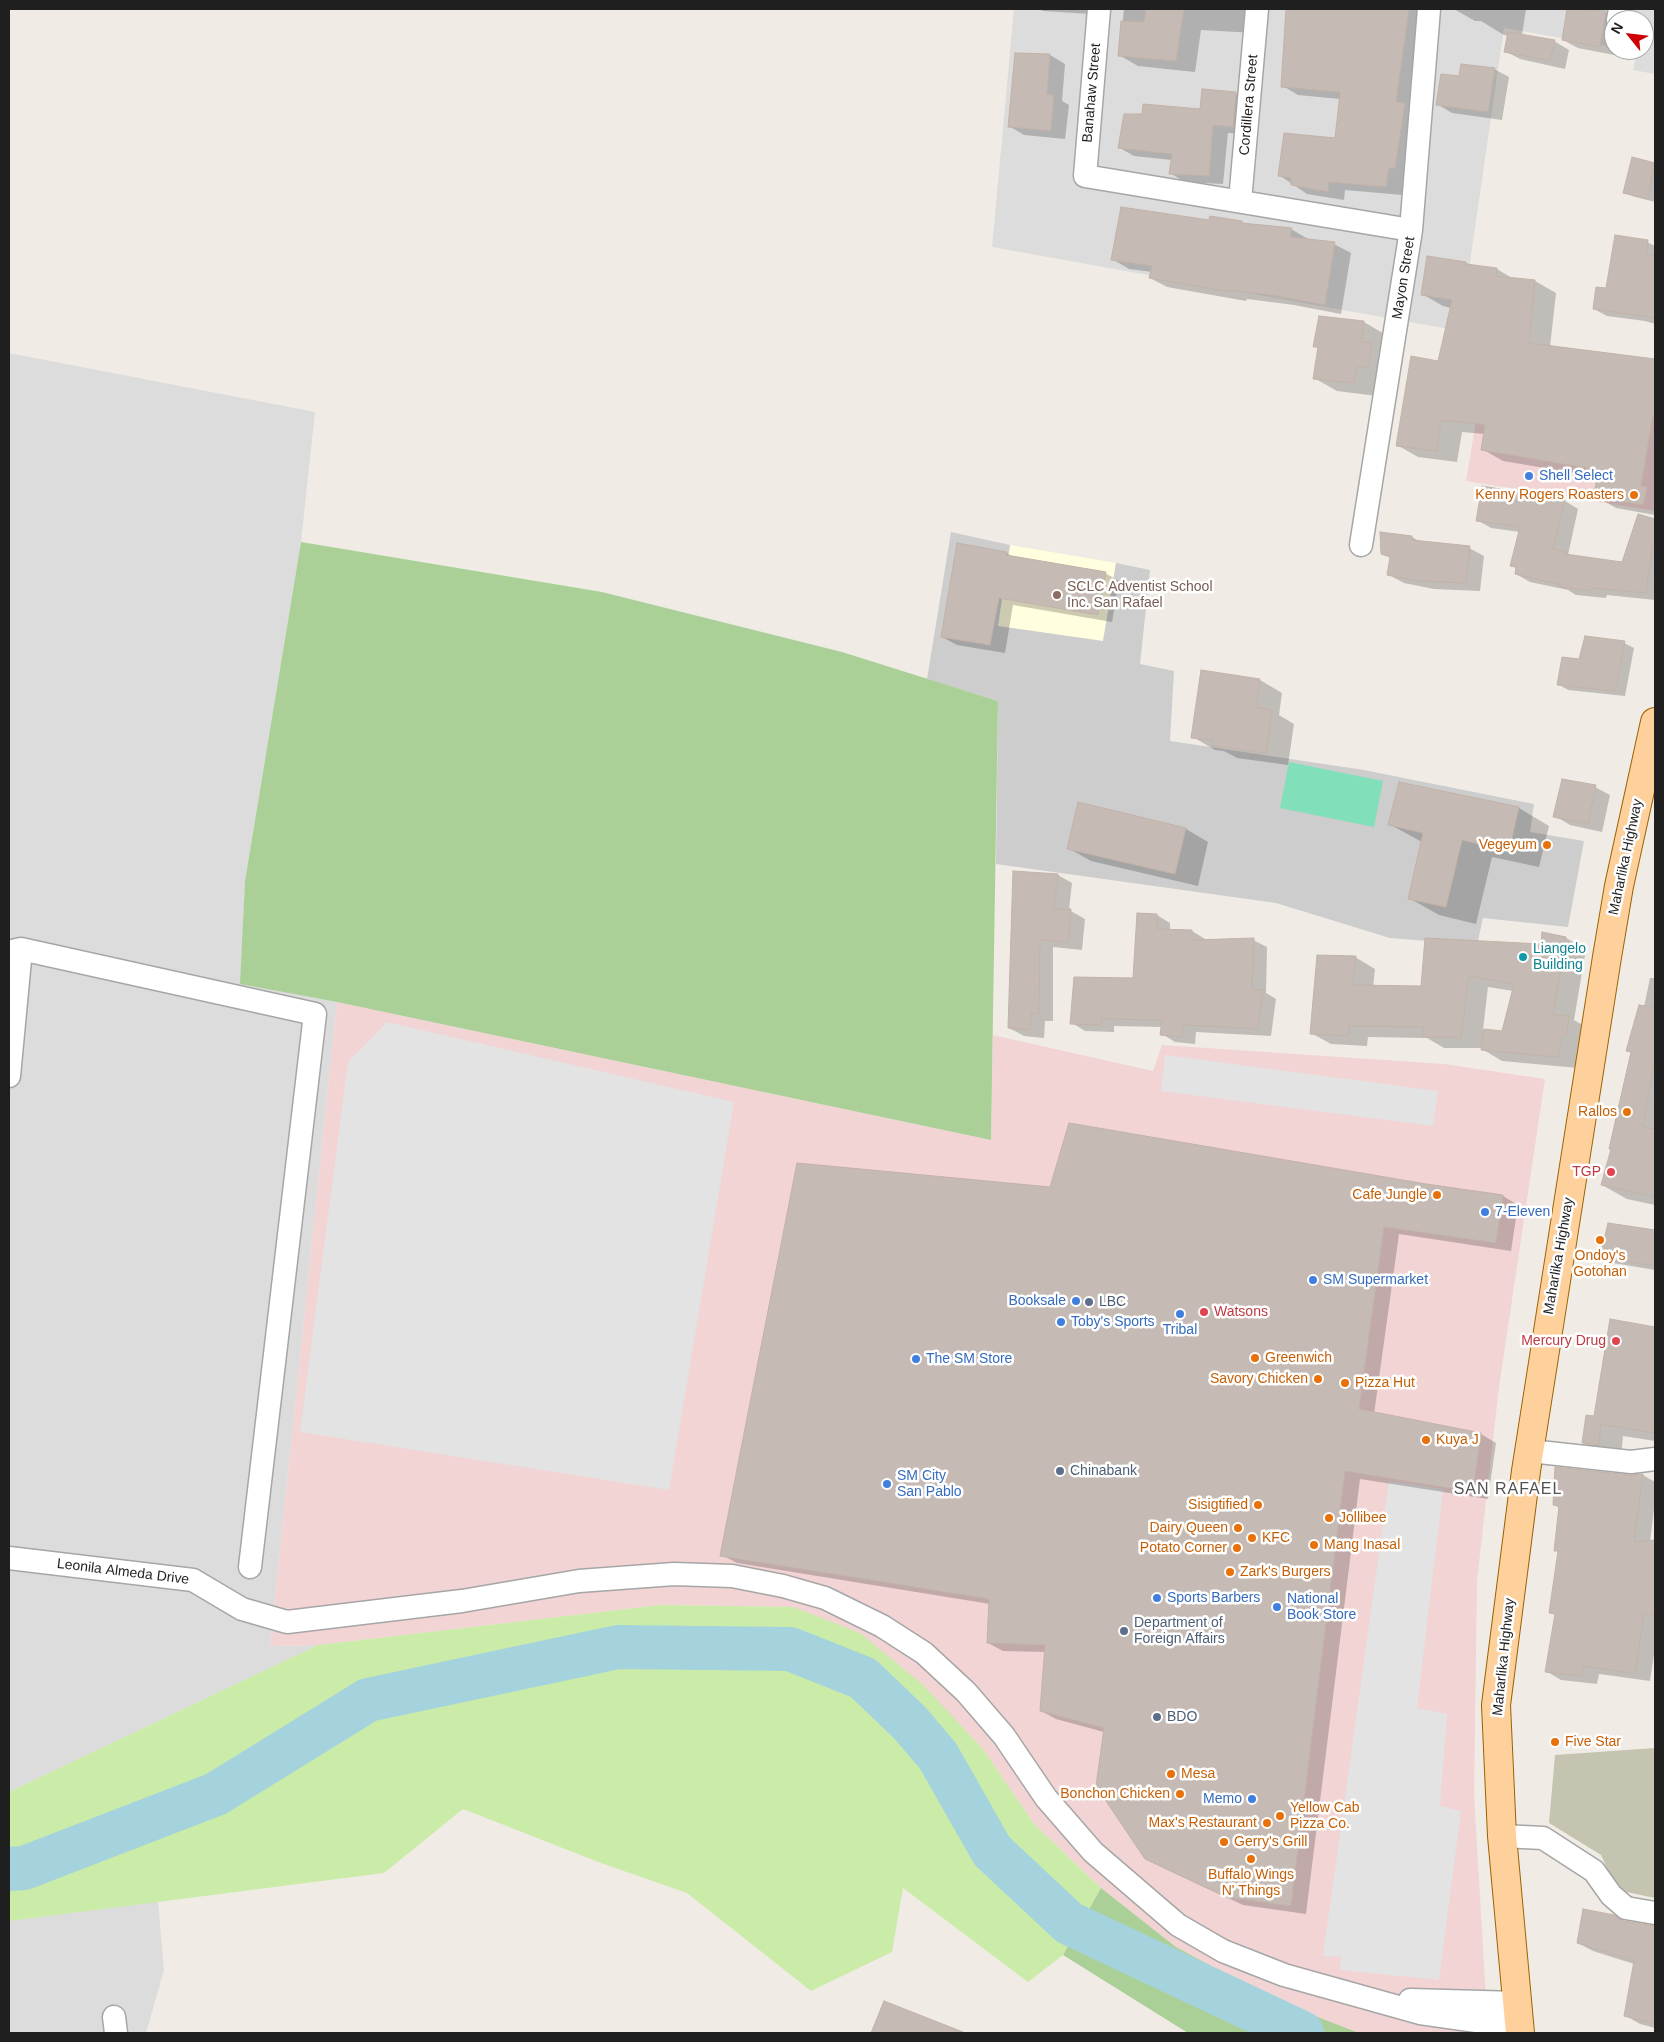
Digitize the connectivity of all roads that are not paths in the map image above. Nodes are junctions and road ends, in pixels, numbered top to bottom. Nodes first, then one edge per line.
1 (1099, 9) edge
2 (1257, 9) edge
3 (1429, 9) edge
4 (1240, 201) junction
5 (1411, 230) junction
6 (1361, 545) dead end
7 (1655, 722) edge
8 (15, 950) edge
9 (9, 1076) edge
10 (1530, 1451) junction
11 (1655, 1459) edge
12 (9, 1558) edge
13 (250, 1567) dead end
14 (1502, 1836) junction
15 (1655, 1914) edge
16 (1518, 2021) edge

1 - 4 street, Banahaw Street
2 - 4 street, Cordillera Street
3 - 5 street, Mayon Street
4 - 5 street
5 - 6 street, Mayon Street
7 - 10 main road, Maharlika Highway
8 - 9 street
8 - 13 street
10 - 11 street
10 - 14 main road, Maharlika Highway
12 - 16 street, Leonila Almeda Drive
14 - 15 street
14 - 16 main road, Maharlika Highway

